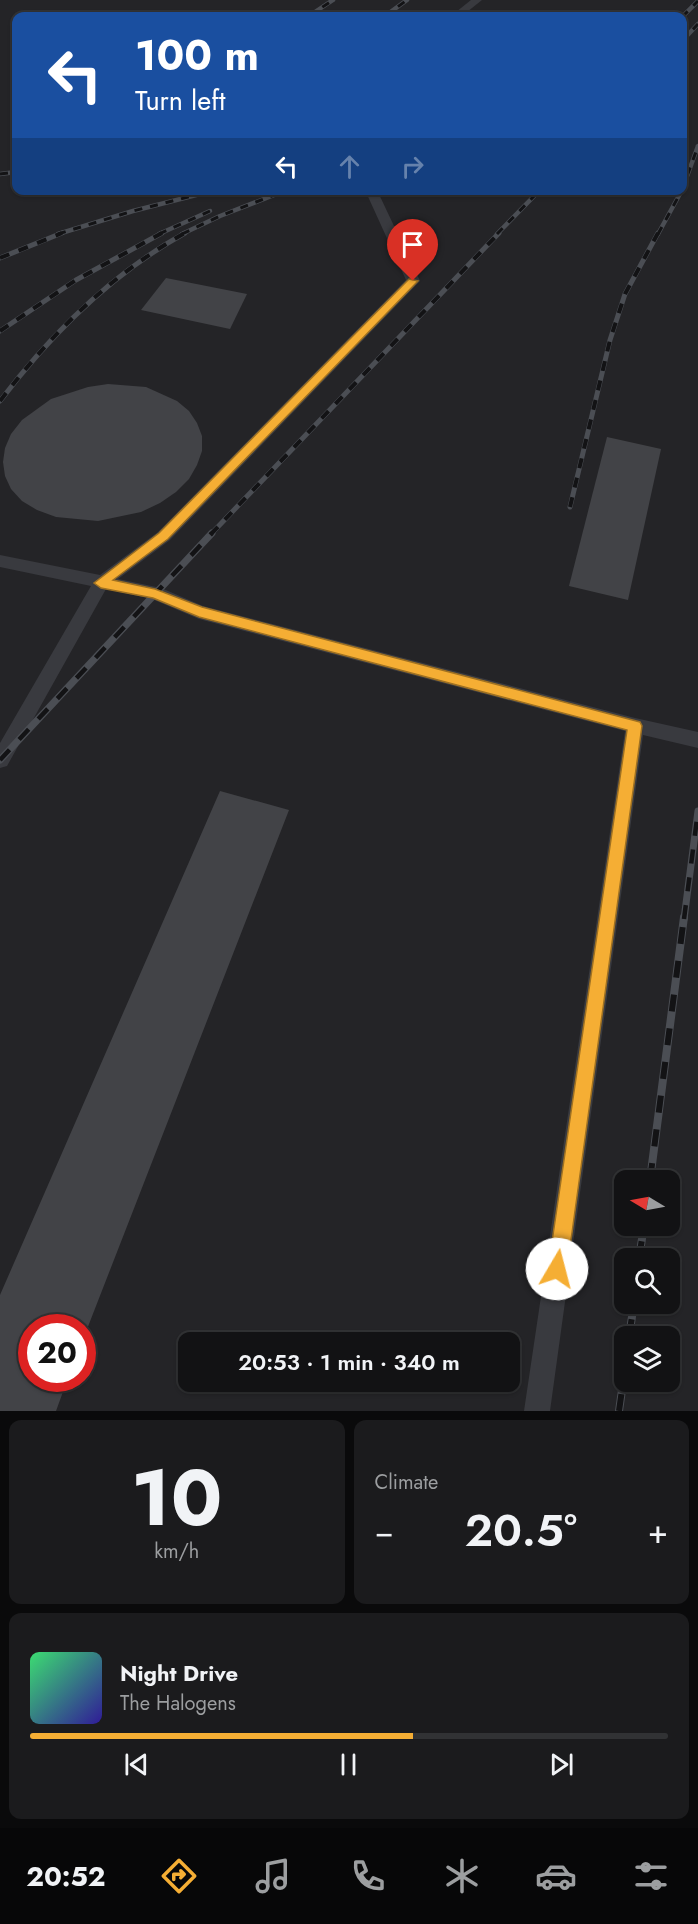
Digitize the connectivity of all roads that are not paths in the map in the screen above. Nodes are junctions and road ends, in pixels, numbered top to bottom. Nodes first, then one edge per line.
1 (477, 0) edge
2 (461, 12) edge
3 (373, 195) edge
4 (0, 561) edge
5 (101, 583) junction
6 (635, 726) junction
7 (698, 740) edge
8 (0, 760) edge
9 (537, 1411) edge

1 - 2 lane
3 - 5 lane
4 - 5 lane
5 - 6 lane
5 - 8 lane
6 - 7 lane
6 - 9 lane

